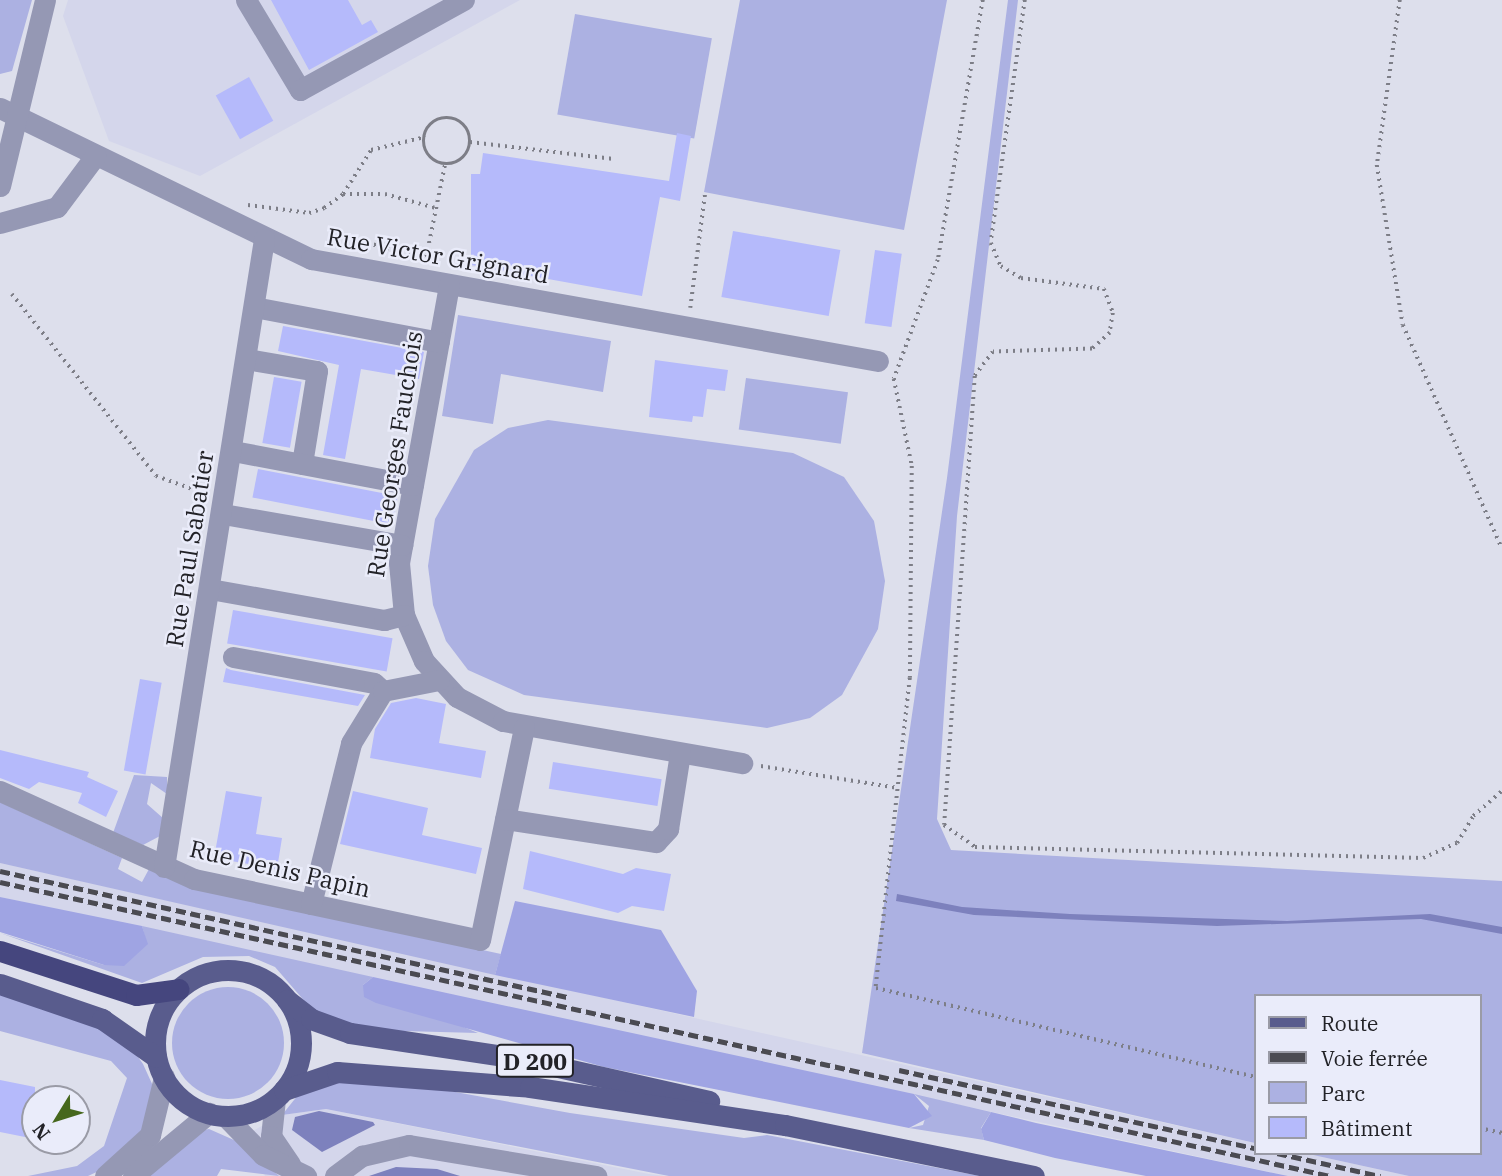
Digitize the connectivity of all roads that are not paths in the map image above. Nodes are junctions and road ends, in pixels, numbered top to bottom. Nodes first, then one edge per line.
1 (45, 0) edge
2 (246, 0) edge
3 (464, 0) edge
4 (9, 112) edge
5 (95, 156) junction
6 (0, 186) edge
7 (0, 223) edge
8 (264, 239) junction
9 (449, 285) junction
10 (254, 307) junction
11 (439, 342) junction
12 (246, 359) junction
13 (878, 361) dead end
14 (233, 451) junction
15 (302, 464) junction
16 (413, 485) junction
17 (224, 506) junction
18 (402, 545) junction
19 (211, 589) junction
20 (404, 615) junction
21 (233, 657) dead end
22 (439, 680) junction
23 (383, 691) junction
24 (524, 727) junction
25 (680, 753) junction
26 (742, 763) road end
27 (0, 791) edge
28 (505, 819) junction
29 (164, 867) junction
30 (311, 904) junction
31 (0, 951) edge
32 (0, 984) edge
33 (179, 989) junction
34 (287, 1000) junction
35 (156, 1057) junction
36 (164, 1077) junction
37 (279, 1094) junction
38 (217, 1114) junction
39 (785, 1125) junction
40 (105, 1176) edge
41 (133, 1176) edge
42 (306, 1176) edge
43 (335, 1176) edge
44 (596, 1176) edge
45 (1034, 1176) edge

1 - 4 street
2 - 3 street
4 - 5 street, Rue Victor Grignard
4 - 6 street
5 - 7 street
5 - 8 street, Rue Victor Grignard
8 - 9 street, Rue Victor Grignard
8 - 10 street, Rue Paul Sabatier
9 - 11 street, Rue Georges Fauchois
9 - 13 street, Rue Victor Grignard
10 - 11 street
10 - 12 street, Rue Paul Sabatier
11 - 16 street, Rue Georges Fauchois
12 - 14 street, Rue Paul Sabatier
12 - 15 street
14 - 15 street
14 - 17 street, Rue Paul Sabatier
15 - 16 street
16 - 18 street, Rue Georges Fauchois
17 - 18 street
17 - 19 street, Rue Paul Sabatier
18 - 20 street, Rue Georges Fauchois
19 - 20 street
19 - 29 street, Rue Paul Sabatier
20 - 22 street, Rue Georges Fauchois
21 - 23 street
22 - 23 street
22 - 24 street, Rue Georges Fauchois
23 - 30 street
24 - 25 street, Rue Georges Fauchois
24 - 28 street
25 - 26 street, Rue Georges Fauchois
25 - 28 street
27 - 29 street, Rue Denis Papin
28 - 30 street, Rue Denis Papin
29 - 30 street, Rue Denis Papin
31 - 33 highway
32 - 35 main road
33 - 34 main road
33 - 35 main road
34 - 37 main road
34 - 39 main road, D 200
35 - 36 main road
36 - 38 main road
36 - 40 street
37 - 38 main road
37 - 39 main road, D 200
37 - 42 street
38 - 41 street
38 - 42 street
39 - 45 main road, D 200
43 - 44 street

